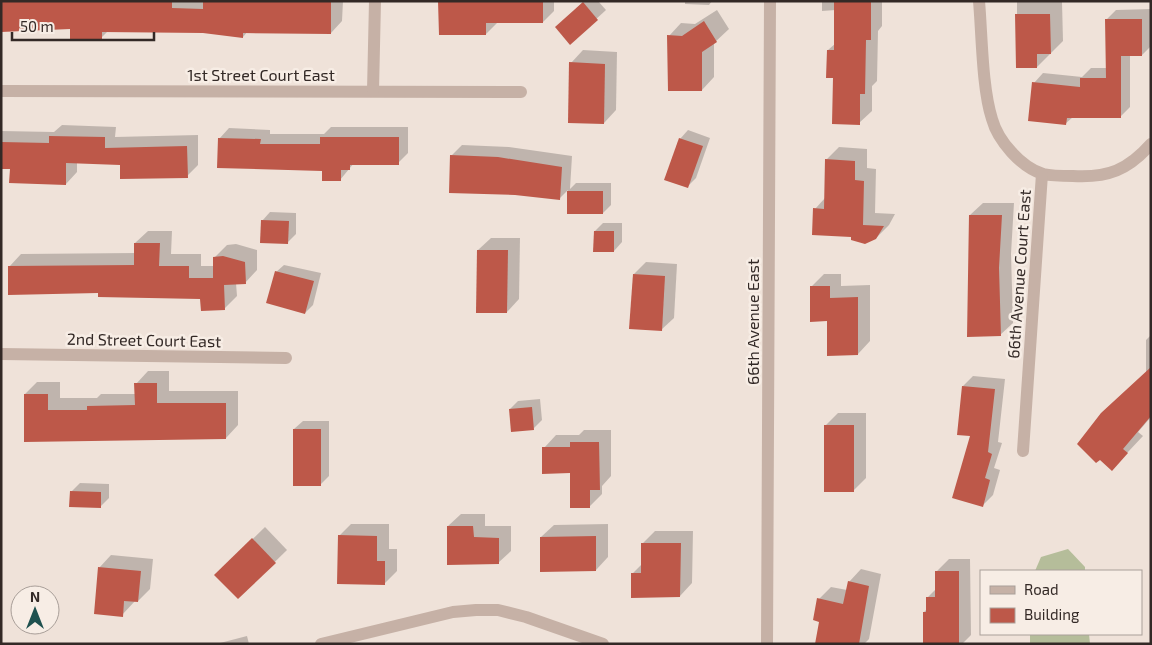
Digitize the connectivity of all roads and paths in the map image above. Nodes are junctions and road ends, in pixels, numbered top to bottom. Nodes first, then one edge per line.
1 (375, 1) edge
2 (770, 1) edge
3 (979, 1) edge
4 (1, 91) edge
5 (373, 91) junction
6 (521, 92) dead end
7 (1151, 144) edge
8 (1042, 174) junction
9 (1, 354) edge
10 (286, 358) dead end
11 (1023, 451) dead end
12 (321, 644) edge
13 (603, 644) edge
14 (767, 644) edge

1 - 5 street
2 - 14 street, 66th Avenue East
3 - 8 street, 66th Avenue Court East
4 - 5 street, 1st Street Court East
5 - 6 street, 1st Street Court East
7 - 8 street
8 - 11 street, 66th Avenue Court East
9 - 10 street, 2nd Street Court East
12 - 13 street

